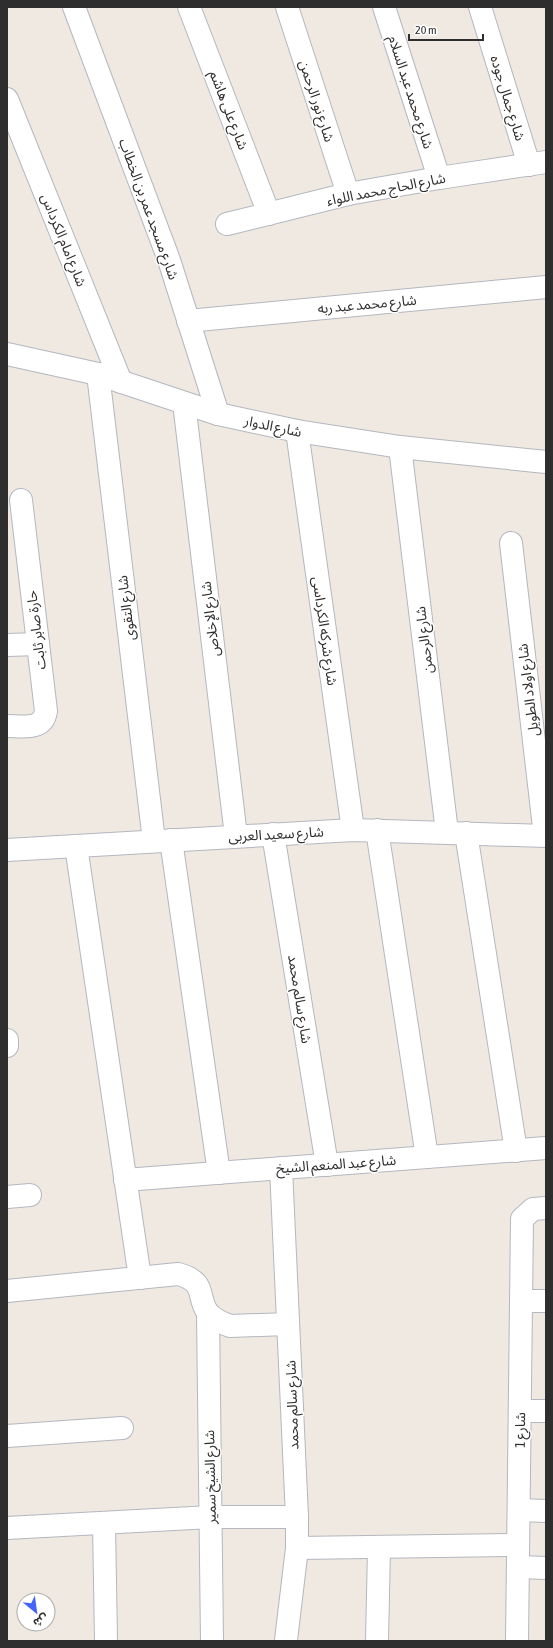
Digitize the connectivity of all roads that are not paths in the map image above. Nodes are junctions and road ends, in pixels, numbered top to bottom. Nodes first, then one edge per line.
1 (74, 7) edge
2 (189, 7) edge
3 (287, 7) edge
4 (384, 7) edge
5 (480, 7) edge
6 (7, 99) edge
7 (14, 137) edge
8 (538, 164) edge
9 (439, 178) junction
10 (348, 194) junction
11 (269, 214) junction
12 (227, 224) dead end
13 (546, 287) edge
14 (188, 321) junction
15 (7, 354) edge
16 (98, 374) junction
17 (121, 382) junction
18 (184, 403) junction
19 (218, 414) junction
20 (298, 431) junction
21 (400, 447) junction
22 (546, 462) edge
23 (21, 500) dead end
24 (511, 543) dead end
25 (38, 644) junction
26 (7, 645) edge
27 (7, 726) edge
28 (353, 830) junction
29 (377, 830) junction
30 (457, 832) junction
31 (273, 834) junction
32 (236, 836) junction
33 (546, 836) edge
34 (162, 840) junction
35 (76, 846) junction
36 (7, 850) edge
37 (7, 1040) edge
38 (7, 1046) edge
39 (546, 1148) edge
40 (516, 1151) junction
41 (427, 1157) junction
42 (327, 1165) junction
43 (281, 1168) junction
44 (219, 1173) junction
45 (125, 1180) junction
46 (30, 1194) dead end
47 (7, 1197) edge
48 (546, 1208) edge
49 (140, 1278) junction
50 (7, 1291) edge
51 (521, 1301) junction
52 (546, 1301) edge
53 (208, 1313) junction
54 (288, 1324) junction
55 (520, 1411) junction
56 (546, 1411) edge
57 (122, 1428) dead end
58 (7, 1436) edge
59 (519, 1510) junction
60 (546, 1511) edge
61 (211, 1517) junction
62 (297, 1517) junction
63 (104, 1523) junction
64 (7, 1528) edge
65 (518, 1545) junction
66 (297, 1548) junction
67 (379, 1548) junction
68 (518, 1566) junction
69 (546, 1568) edge
70 (286, 1640) edge
71 (106, 1641) edge
72 (212, 1641) edge
73 (377, 1641) edge
74 (517, 1641) edge

1 - 14 street, شارع مسجد عمر بن الخطاب
2 - 11 street, شارع على هاشم
3 - 10 street, شارع نور الرحمن
4 - 9 street, شارع محمد عبد السلام
5 - 8 street, شارع جمال جوده
6 - 7 street, شارع امام الكرداس
7 - 17 street, شارع امام الكرداس
8 - 9 street, شارع الحاج محمد اللواء
9 - 10 street, شارع الحاج محمد اللواء
10 - 11 street, شارع الحاج محمد اللواء
11 - 12 street, شارع الحاج محمد اللواء
13 - 14 street, شارع محمد عبد ربه
14 - 19 street, شارع مسجد عمر بن الخطاب
15 - 16 street, شارع الدوار
16 - 17 street, شارع الدوار
16 - 34 street, شارع التقوى
17 - 18 street, شارع الدوار
18 - 19 street, شارع الدوار
18 - 32 street, شارع الإخلاص
19 - 20 street, شارع الدوار
20 - 21 street, شارع الدوار
20 - 28 street, شارع شركه الكرداسى
21 - 22 street, شارع الدوار
21 - 30 street, شارع الرحمن
23 - 25 street, حارة صابر ثابت
24 - 33 street, شارع اولاد الطويل
25 - 26 street
25 - 27 street, حارة صابر ثابت
28 - 29 street, شارع سعيد العربى
28 - 31 street, شارع سعيد العربى
29 - 30 street, شارع سعيد العربى
29 - 41 street
30 - 33 street, شارع سعيد العربى
30 - 40 street, شارع الرحمن
31 - 32 street, شارع سعيد العربى
31 - 42 street, شارع سالم محمد
32 - 34 street, شارع سعيد العربى
34 - 35 street, شارع سعيد العربى
34 - 44 street, شارع التقوى
35 - 36 street, شارع سعيد العربى
35 - 45 street
37 - 38 street
39 - 40 street, شارع عبد المنعم الشيخ
40 - 41 street, شارع عبد المنعم الشيخ
41 - 42 street, شارع عبد المنعم الشيخ
42 - 43 street, شارع عبد المنعم الشيخ
43 - 44 street, شارع عبد المنعم الشيخ
43 - 54 street, شارع سالم محمد
44 - 45 street, شارع عبد المنعم الشيخ
45 - 49 street
46 - 47 street
48 - 51 street, شارع 1
49 - 50 street
49 - 53 street, شارع الشيخ سمير
51 - 52 street
51 - 55 street, شارع 1
53 - 54 street
53 - 61 street, شارع الشيخ سمير
54 - 62 street, شارع سالم محمد
55 - 56 street
55 - 59 street, شارع 1
57 - 58 street
59 - 60 street
59 - 65 street, شارع 1
61 - 62 street
61 - 63 street
61 - 72 street, شارع الشيخ سمير
62 - 66 street, شارع سالم محمد
63 - 64 street
63 - 71 street
65 - 67 street
65 - 68 street, شارع 1
66 - 67 street
66 - 70 street, شارع سالم محمد
67 - 73 street
68 - 69 street
68 - 74 street, شارع 1

